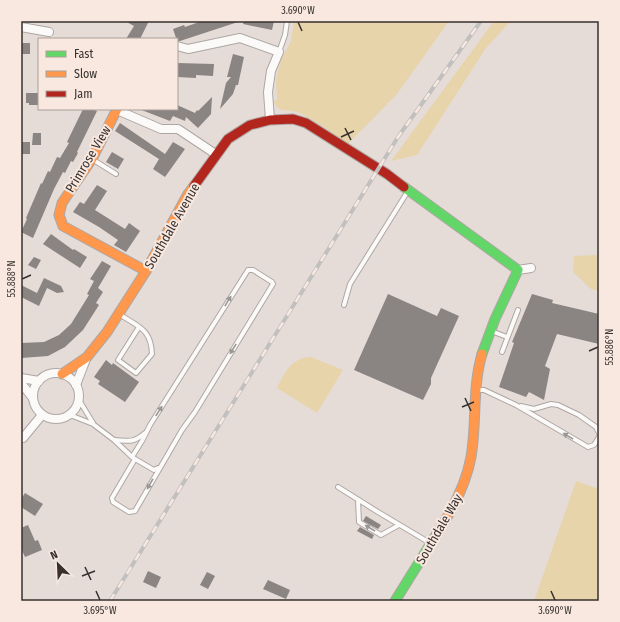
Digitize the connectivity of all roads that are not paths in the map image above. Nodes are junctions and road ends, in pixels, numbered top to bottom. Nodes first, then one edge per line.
1 (287, 21) edge
2 (21, 27) edge
3 (49, 32) dead end
4 (178, 46) edge
5 (279, 52) junction
6 (116, 110) edge
7 (119, 110) edge
8 (270, 120) junction
9 (217, 155) junction
10 (92, 159) junction
11 (116, 174) dead end
12 (408, 189) junction
13 (531, 268) dead end
14 (518, 270) junction
15 (146, 271) junction
16 (344, 305) dead end
17 (518, 310) dead end
18 (119, 314) junction
19 (139, 327) junction
20 (490, 331) junction
21 (507, 337) junction
22 (502, 352) dead end
23 (87, 357) junction
24 (62, 374) junction
25 (21, 378) edge
26 (39, 381) junction
27 (21, 383) edge
28 (76, 386) junction
29 (475, 390) junction
30 (32, 397) junction
31 (79, 400) junction
32 (516, 405) junction
33 (42, 415) junction
34 (70, 415) junction
35 (93, 424) junction
36 (146, 432) junction
37 (599, 433) edge
38 (599, 437) edge
39 (23, 438) dead end
40 (114, 440) junction
41 (133, 458) junction
42 (159, 468) junction
43 (338, 487) dead end
44 (358, 500) junction
45 (399, 524) junction
46 (431, 543) junction
47 (395, 601) edge

1 - 5 lane
2 - 3 street
4 - 5 street
5 - 8 street
6 - 10 street, Primrose View
7 - 9 street, Primrose View
8 - 9 street, Southdale Avenue
8 - 12 street, Southdale Avenue
9 - 15 street, Southdale Avenue
10 - 11 lane
10 - 15 street, Primrose View
12 - 14 street, Southdale Avenue
12 - 16 lane
13 - 14 street
14 - 20 street, Southdale Way
15 - 18 street, Southdale Avenue
17 - 21 lane
18 - 19 lane
18 - 23 street, Southdale Avenue
19 - 19 lane
20 - 21 lane
20 - 29 street, Southdale Way
21 - 22 lane
23 - 24 street, Southdale Avenue
23 - 28 street, Southdale Avenue
24 - 26 street
24 - 28 street
25 - 26 street
26 - 30 street
27 - 30 street
28 - 31 street
29 - 32 lane
29 - 46 street, Southdale Way
30 - 33 street
31 - 34 street
31 - 35 lane
32 - 37 lane
38 -> 32 lane
33 - 34 street
33 - 39 street
34 - 35 lane
35 - 40 lane
36 - 40 lane
36 - 41 lane
36 -> 42 lane
40 - 41 lane
41 - 42 lane
42 -> 41 lane
43 - 44 lane
44 - 45 lane
45 -> 44 lane
45 - 46 lane
46 - 47 street, Southdale Way

